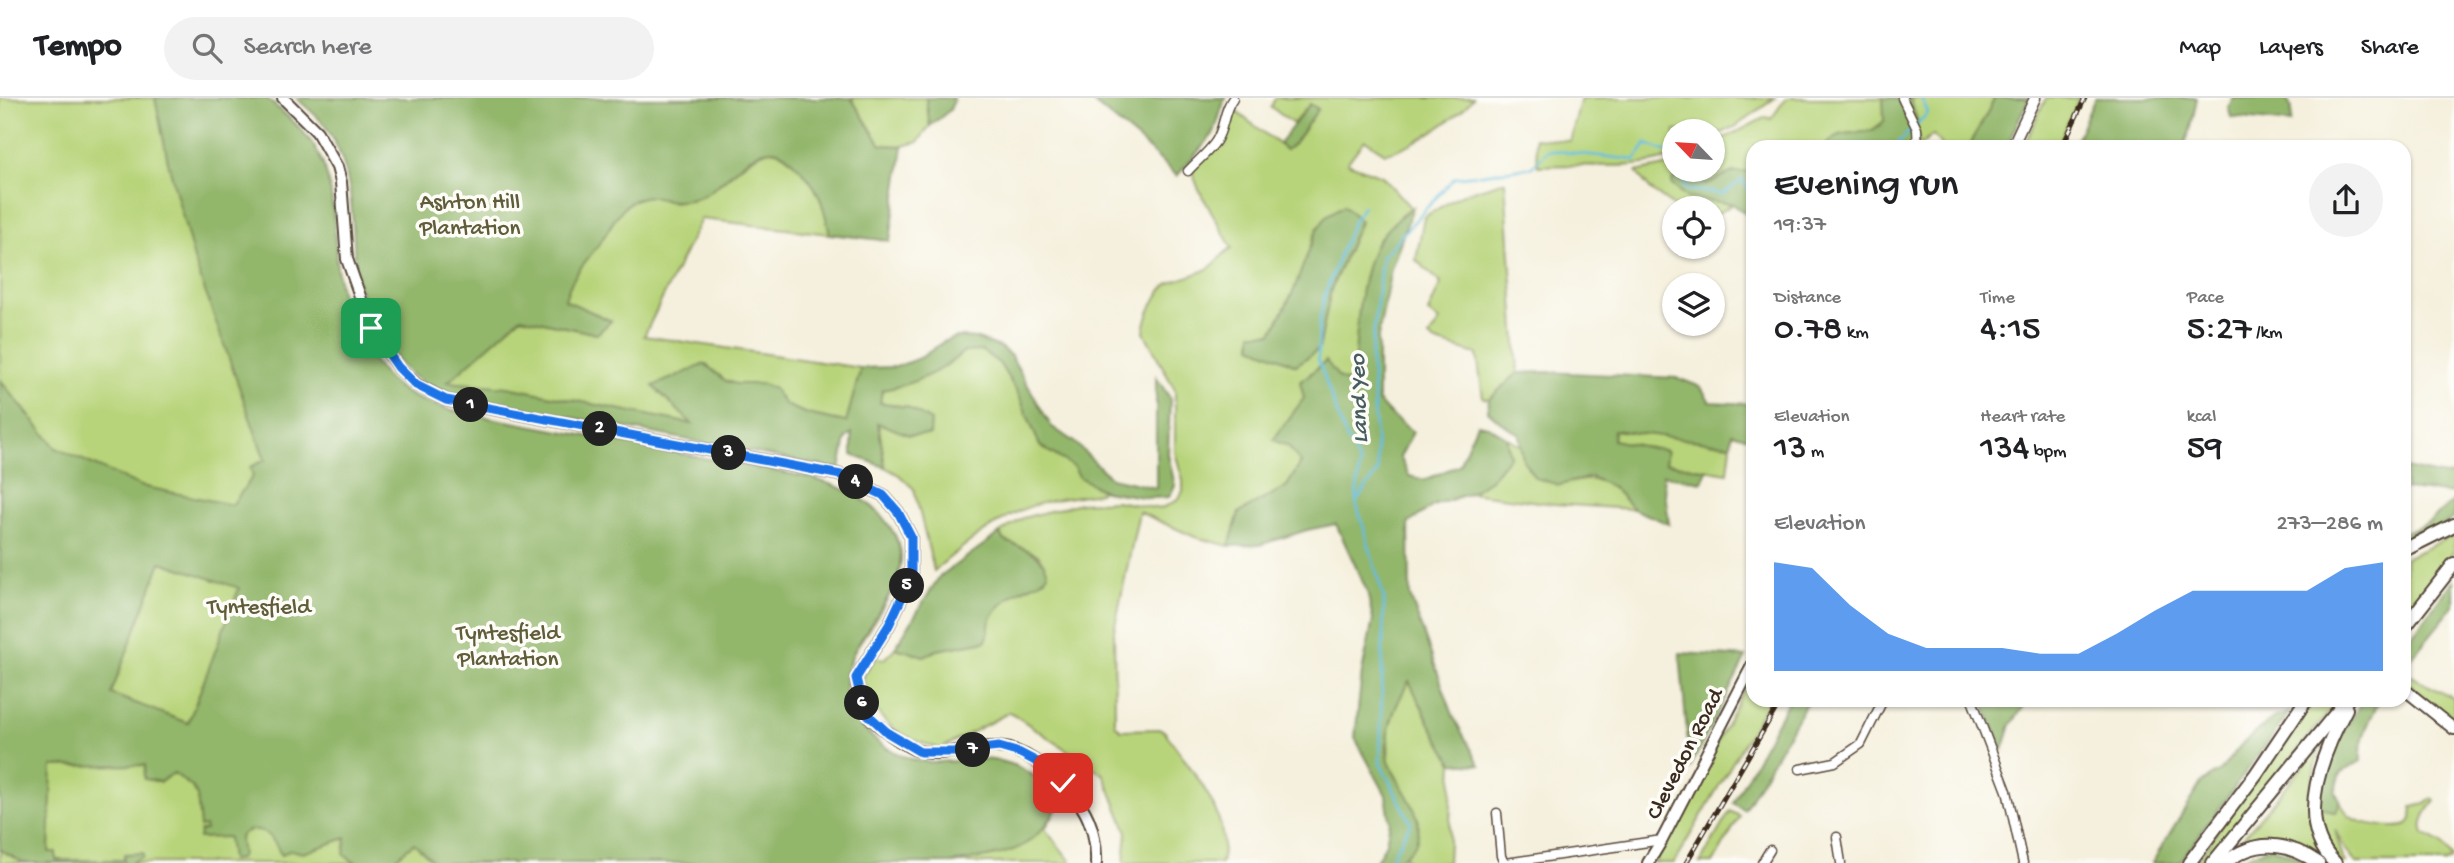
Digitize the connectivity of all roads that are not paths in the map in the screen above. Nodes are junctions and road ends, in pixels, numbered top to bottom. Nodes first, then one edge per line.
1 (283, 98) edge
2 (1233, 98) edge
3 (1902, 98) edge
4 (2035, 98) edge
5 (1917, 140) edge
6 (2015, 140) edge
7 (1188, 171) dead end
8 (2454, 525) edge
9 (2411, 546) edge
10 (2454, 564) edge
11 (2411, 619) edge
12 (1746, 678) edge
13 (2411, 695) edge
14 (1880, 707) edge
15 (1975, 707) edge
16 (2301, 707) edge
17 (2343, 707) edge
18 (2346, 707) edge
19 (2454, 729) edge
20 (1800, 769) dead end
21 (1497, 813) dead end
22 (1838, 838) dead end
23 (1662, 841) junction
24 (1770, 850) dead end
25 (1096, 863) edge
26 (1505, 863) edge
27 (1648, 863) edge
28 (1762, 863) edge
29 (1841, 863) edge
30 (2022, 863) edge
31 (2189, 863) edge
32 (2213, 863) edge
33 (2225, 863) edge
34 (2318, 863) edge
35 (2335, 863) edge

1 - 25 main road
2 - 7 street
3 - 5 street
4 - 6 street
8 - 9 main road
10 - 11 main road
12 - 23 main road, Clevedon Road
13 - 19 main road
14 - 20 street
15 - 30 street
16 - 31 main road
17 - 32 main road
18 - 35 main road
21 - 26 street
22 - 29 street
23 - 26 street
23 - 27 main road, Clevedon Road
24 - 28 street
33 - 34 main road

